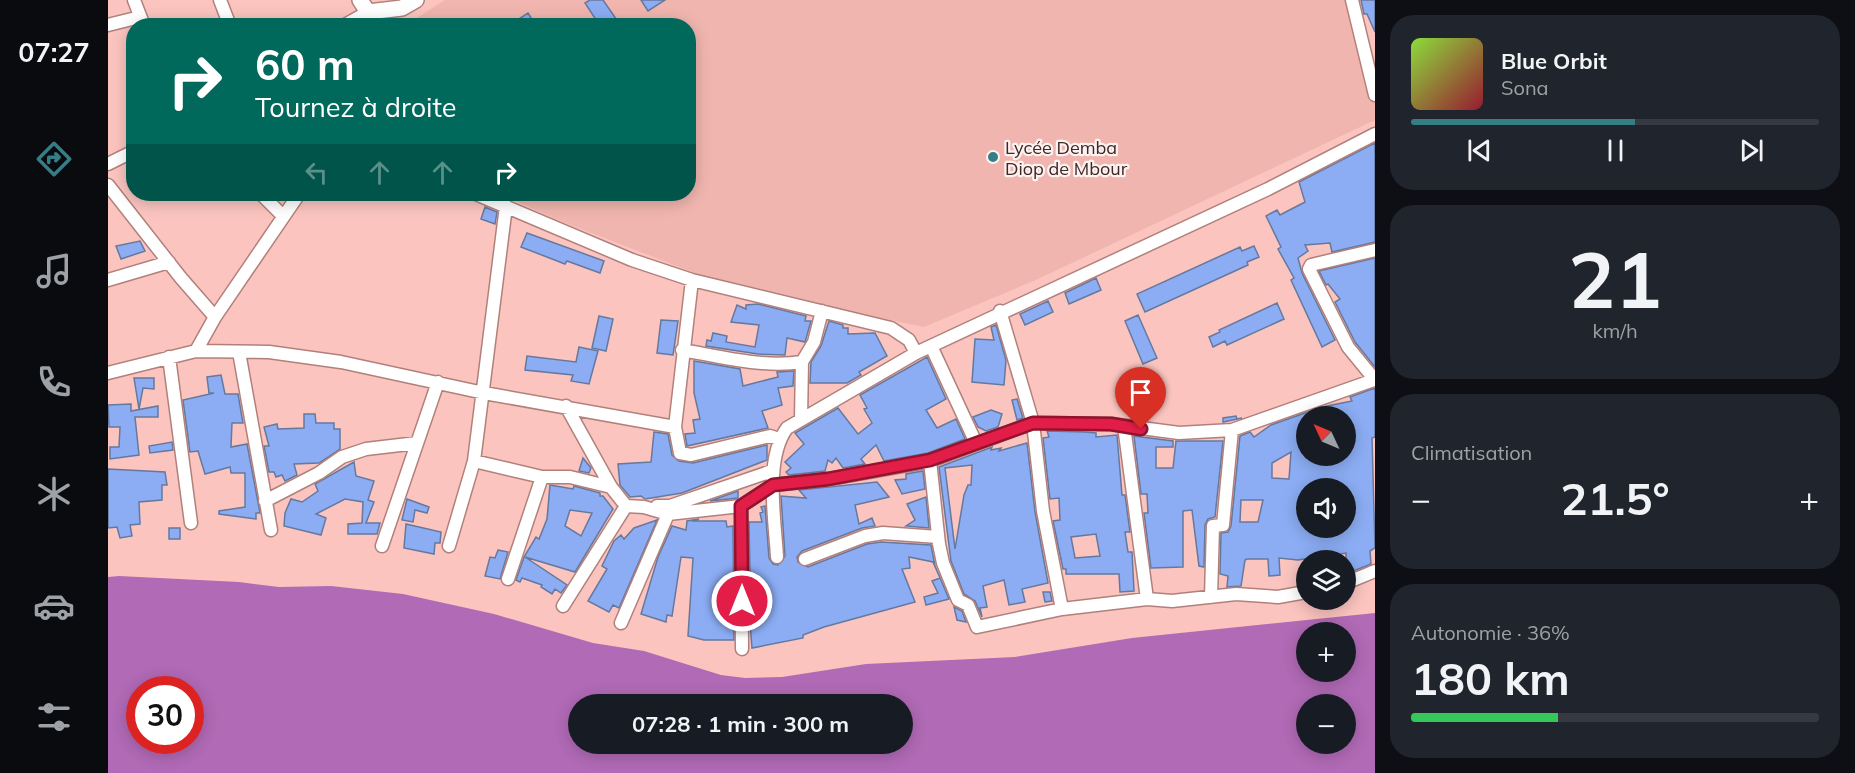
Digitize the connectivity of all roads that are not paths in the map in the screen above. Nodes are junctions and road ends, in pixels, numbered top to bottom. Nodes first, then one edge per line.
1 (134, 0) edge
2 (221, 0) edge
3 (416, 0) edge
4 (1352, 0) edge
5 (364, 13) edge
6 (141, 18) edge
7 (227, 18) edge
8 (126, 23) edge
9 (108, 25) edge
10 (1375, 95) edge
11 (1375, 134) edge
12 (126, 155) edge
13 (108, 164) edge
14 (108, 184) edge
15 (268, 201) edge
16 (294, 201) edge
17 (494, 201) edge
18 (506, 206) junction
19 (282, 216) junction
20 (1375, 250) edge
21 (169, 261) junction
22 (108, 280) edge
23 (692, 280) junction
24 (822, 311) junction
25 (1000, 311) junction
26 (215, 317) junction
27 (931, 346) junction
28 (682, 350) junction
29 (196, 351) junction
30 (239, 352) junction
31 (916, 352) junction
32 (169, 357) junction
33 (802, 362) junction
34 (108, 373) edge
35 (1375, 380) edge
36 (438, 382) junction
37 (484, 393) junction
38 (566, 406) junction
39 (801, 419) junction
40 (1033, 423) junction
41 (1124, 426) junction
42 (675, 427) junction
43 (1232, 430) junction
44 (779, 439) junction
45 (976, 442) junction
46 (417, 443) junction
47 (930, 460) junction
48 (474, 461) junction
49 (772, 471) junction
50 (542, 477) junction
51 (773, 485) junction
52 (611, 487) junction
53 (266, 501) junction
54 (626, 506) junction
55 (741, 506) junction
56 (644, 507) junction
57 (668, 514) junction
58 (191, 523) dead end
59 (271, 530) dead end
60 (938, 537) junction
61 (382, 546) dead end
62 (449, 546) dead end
63 (777, 557) dead end
64 (805, 559) dead end
65 (1375, 571) edge
66 (508, 579) dead end
67 (1356, 579) edge
68 (1296, 594) edge
69 (1210, 597) junction
70 (1148, 599) junction
71 (563, 606) dead end
72 (1062, 609) junction
73 (621, 623) dead end
74 (742, 649) dead end

1 - 6 street
2 - 7 street
3 - 5 main road
4 - 10 street
8 - 9 street
11 - 25 street
12 - 13 street
14 - 21 street
15 - 19 street
16 - 19 street
17 - 18 street
18 - 23 street
18 - 37 street
19 - 26 street
20 - 35 street
21 - 22 street
21 - 26 street
23 - 24 street
23 - 28 street
24 - 31 street
24 - 33 street
25 - 27 street
25 - 40 street
26 - 29 street
27 - 31 street
27 - 45 street
28 - 33 street
28 - 42 street
29 - 30 street
29 - 32 street
30 - 36 street
30 - 53 street
31 - 39 street
32 - 34 street
32 - 58 street
33 - 39 street
35 - 43 street
36 - 37 street
36 - 46 street
37 - 38 street
37 - 48 street
38 - 42 street
38 - 52 street
39 - 44 street
40 - 41 street
40 - 45 street
40 - 72 street
41 - 43 street
41 - 70 street
42 - 44 street
43 - 69 street
44 - 49 street
45 - 47 street
46 - 53 street
46 - 61 street
47 - 51 street
47 - 60 street
48 - 50 street
48 - 62 street
49 - 51 street
49 - 56 street
50 - 52 street
50 - 66 street
51 - 55 street
51 - 63 street
52 - 54 street
53 - 59 street
54 - 56 street
54 - 71 street
55 - 57 street
55 - 74 street
56 - 57 street
57 - 73 street
60 - 64 street
60 - 72 street
65 - 67 street
68 - 69 street
69 - 70 street
70 - 72 street

